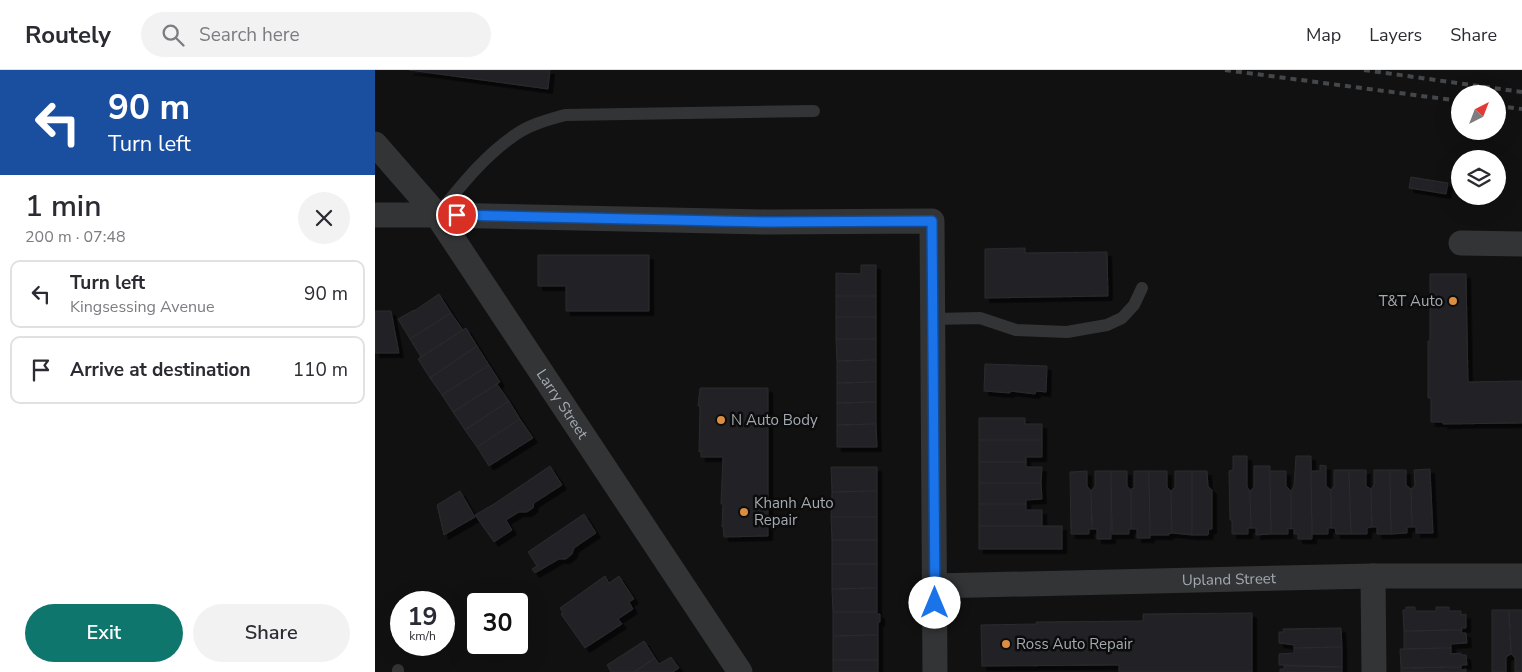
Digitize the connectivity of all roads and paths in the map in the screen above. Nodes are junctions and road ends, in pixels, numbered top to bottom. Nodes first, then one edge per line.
1 (814, 111) dead end
2 (375, 144) edge
3 (375, 215) edge
4 (437, 215) junction
5 (1461, 243) dead end
6 (1522, 244) edge
7 (1142, 288) dead end
8 (933, 319) junction
9 (1373, 576) junction
10 (1522, 576) edge
11 (935, 586) junction
12 (740, 672) edge
13 (935, 672) edge
14 (1374, 672) edge

1 - 4 lane
2 - 4 street, Larry Street
3 - 4 street
4 - 8 street
4 - 12 street, Larry Street
5 - 6 street
7 - 8 lane
8 - 11 street
9 - 10 street, Upland Street
9 - 11 street, Upland Street
9 - 14 street
11 - 13 street

